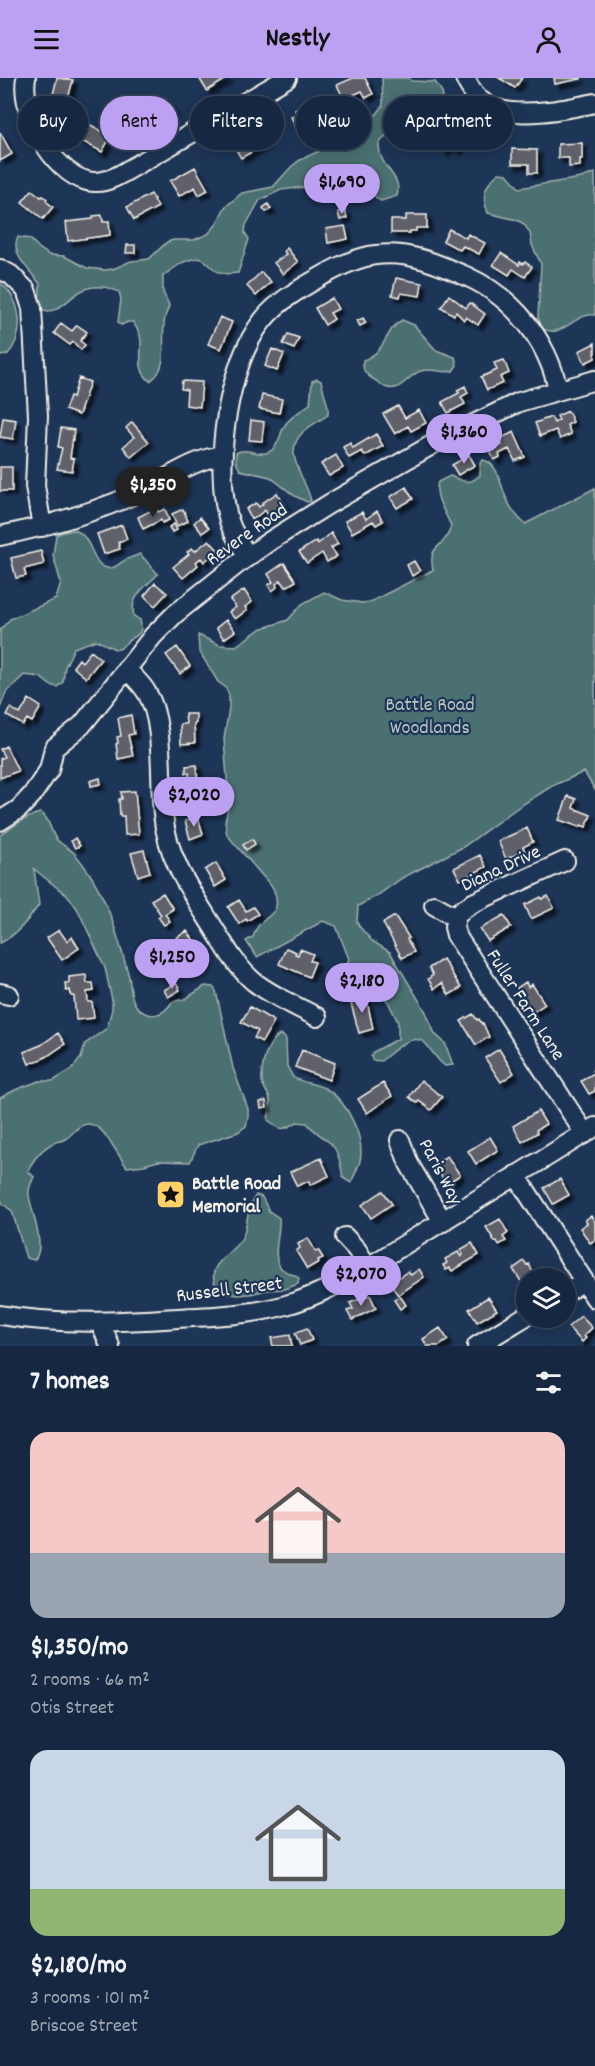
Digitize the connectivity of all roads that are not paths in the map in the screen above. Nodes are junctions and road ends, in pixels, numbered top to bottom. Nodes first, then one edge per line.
1 (26, 78) edge
2 (287, 78) edge
3 (465, 78) edge
4 (595, 103) edge
5 (0, 270) edge
6 (595, 380) edge
7 (558, 389) junction
8 (223, 455) junction
9 (42, 527) junction
10 (0, 536) edge
11 (248, 557) junction
12 (126, 669) junction
13 (0, 821) edge
14 (565, 861) dead end
15 (434, 905) dead end
16 (456, 917) junction
17 (317, 1017) dead end
18 (590, 1130) edge
19 (400, 1140) dead end
20 (516, 1175) junction
21 (443, 1222) junction
22 (345, 1237) dead end
23 (368, 1268) junction
24 (584, 1281) junction
25 (576, 1286) edge
26 (595, 1298) edge
27 (0, 1315) edge
28 (100, 1322) junction
29 (516, 1322) edge
30 (110, 1346) edge
31 (477, 1346) edge

1 - 2 street
3 - 4 street
5 - 9 street
6 - 7 street, Revere Road
7 - 8 street
7 - 11 street, Revere Road
8 - 9 street
8 - 11 street
9 - 10 street
11 - 12 street, Revere Road
12 - 13 street, Revere Road
12 - 17 street
14 - 16 street, Diana Drive
15 - 16 street
16 - 18 street, Fuller Farm Lane
18 - 20 street, Russell Street
19 - 21 street, Paris Way
20 - 21 street, Russell Street
20 - 24 street
21 - 23 street, Russell Street
22 - 23 street
23 - 28 street, Russell Street
24 - 25 street
24 - 26 street
27 - 28 street, Russell Street
28 - 30 street
29 - 31 street

